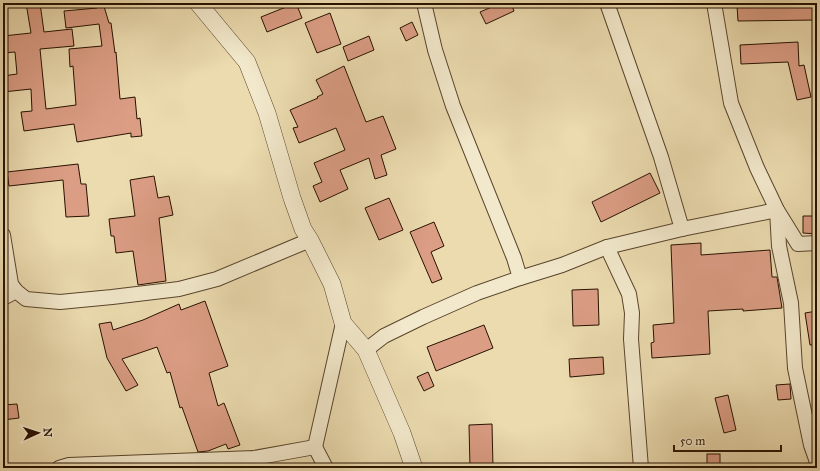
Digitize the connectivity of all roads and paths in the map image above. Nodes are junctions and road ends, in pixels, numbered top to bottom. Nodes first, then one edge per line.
1 (198, 3) edge
2 (424, 3) edge
3 (607, 3) edge
4 (714, 3) edge
5 (777, 210) junction
6 (682, 229) junction
7 (3, 235) edge
8 (310, 240) junction
9 (817, 243) edge
10 (607, 247) junction
11 (520, 278) junction
12 (16, 291) junction
13 (3, 298) edge
14 (343, 323) junction
15 (366, 350) junction
16 (315, 447) junction
17 (817, 462) edge
18 (59, 468) edge
19 (326, 468) edge
20 (414, 468) edge
21 (641, 468) edge
22 (817, 468) edge

1 - 8 street
2 - 11 street
3 - 6 street
4 - 5 street
5 - 6 street
5 - 9 street
5 - 17 street
6 - 10 street
7 - 12 street
8 - 12 street
8 - 14 street
10 - 11 street
10 - 21 street
11 - 15 street
12 - 13 street
14 - 15 street
14 - 16 street
15 - 20 street
16 - 18 street
16 - 19 street
17 - 22 street

